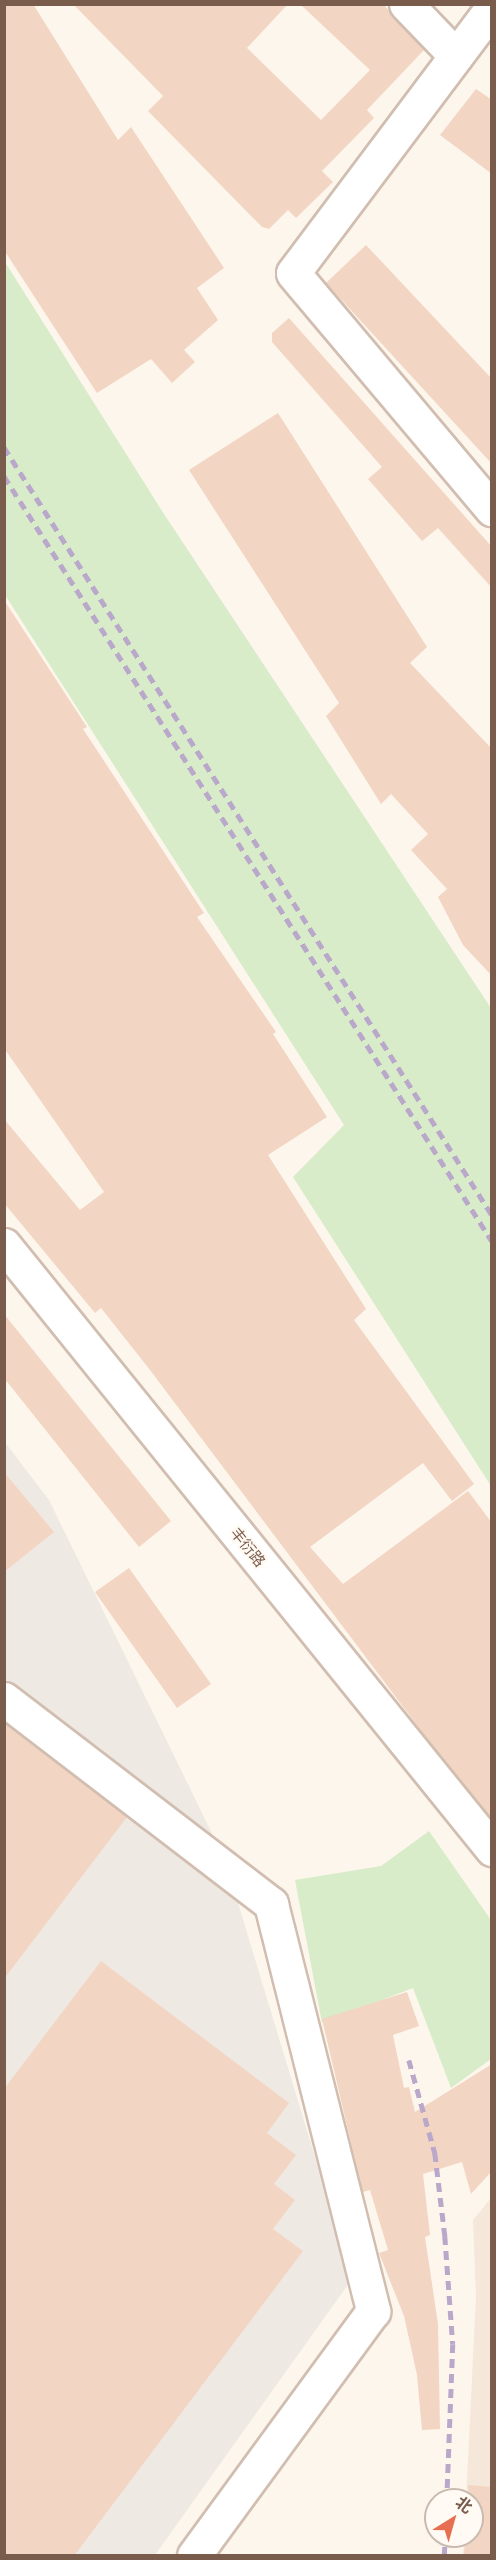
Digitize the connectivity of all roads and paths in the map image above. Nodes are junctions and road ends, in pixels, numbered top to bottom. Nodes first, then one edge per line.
1 (406, 4) edge
2 (492, 8) edge
3 (456, 56) junction
4 (492, 509) edge
5 (4, 1245) edge
6 (4, 1699) edge
7 (492, 1849) edge
8 (194, 2556) edge

1 - 3 street
2 - 3 street
3 - 4 street
5 - 7 street, 丰衍路
6 - 8 street

